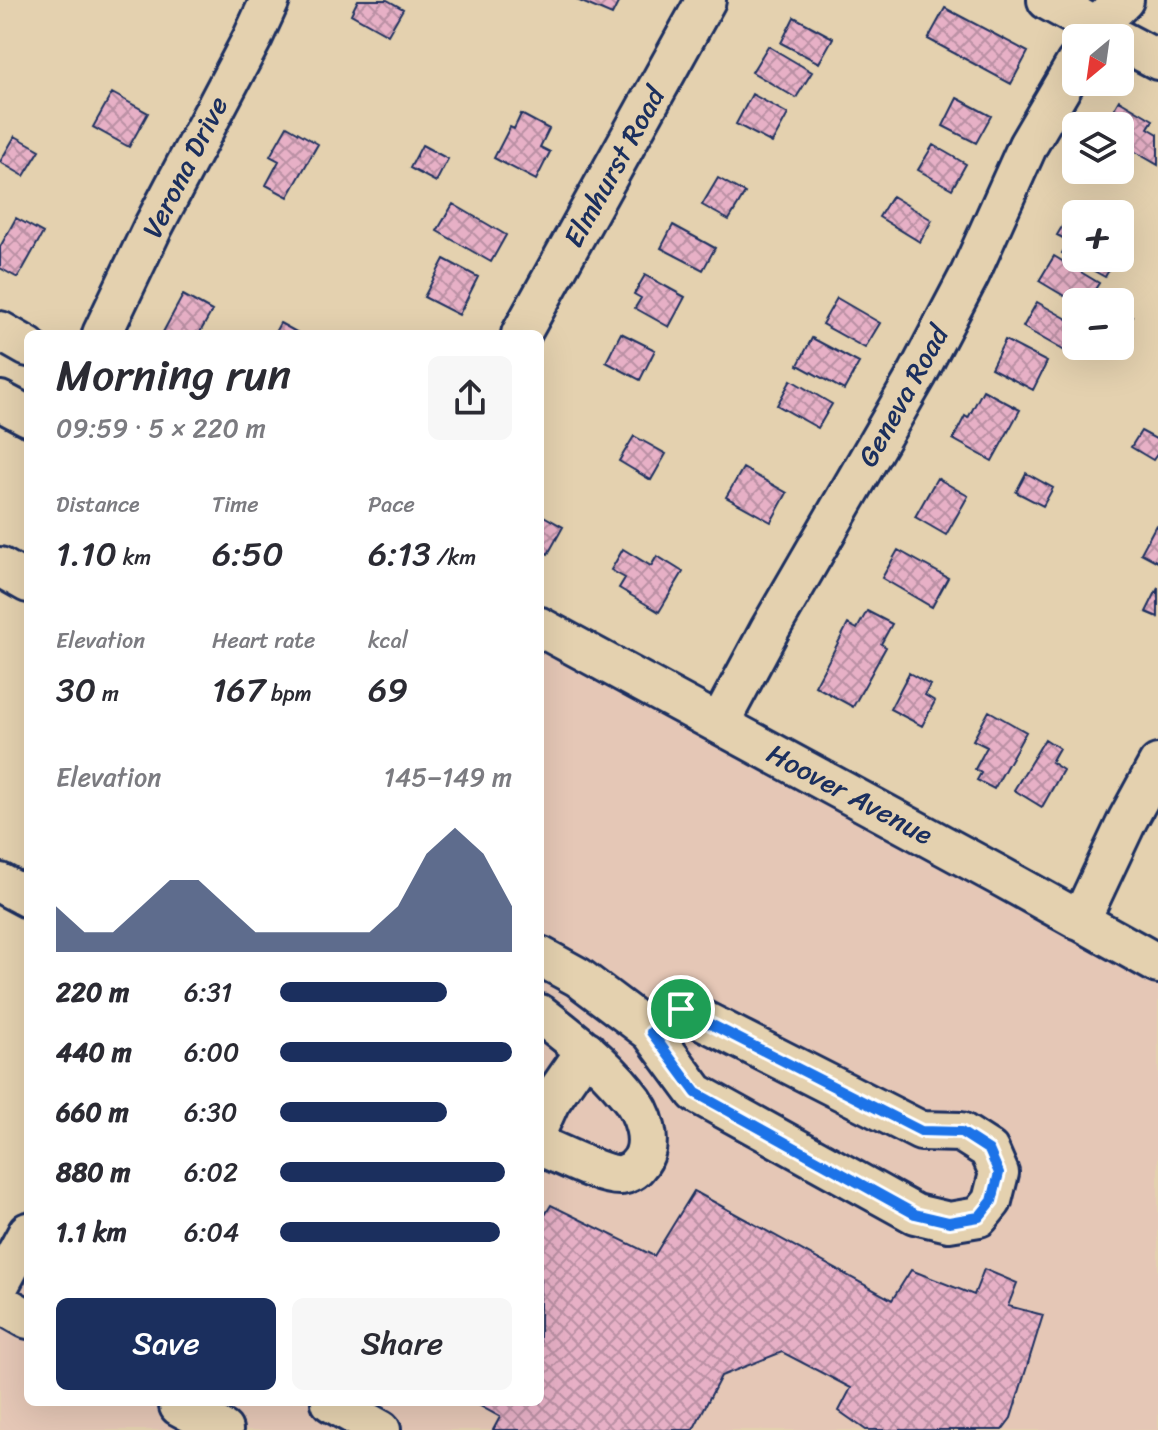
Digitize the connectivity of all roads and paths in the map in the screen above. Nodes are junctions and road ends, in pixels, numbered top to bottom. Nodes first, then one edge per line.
1 (270, 0) edge
2 (706, 0) edge
3 (1047, 0) edge
4 (1124, 0) edge
5 (1086, 24) edge
6 (1112, 24) edge
7 (1134, 49) edge
8 (1158, 60) edge
9 (1062, 87) edge
10 (104, 330) edge
11 (523, 330) edge
12 (0, 332) edge
13 (24, 345) edge
14 (0, 401) edge
15 (24, 414) edge
16 (0, 567) edge
17 (24, 581) edge
18 (544, 629) edge
19 (719, 724) junction
20 (1158, 764) edge
21 (0, 883) edge
22 (24, 896) edge
23 (1080, 921) junction
24 (544, 958) edge
25 (1158, 964) edge
26 (544, 1017) edge
27 (651, 1032) junction
28 (586, 1050) junction
29 (544, 1115) edge
30 (544, 1148) edge
31 (24, 1239) edge
32 (0, 1284) edge
33 (0, 1303) edge
34 (24, 1317) edge
35 (183, 1406) edge
36 (338, 1406) edge
37 (223, 1430) edge
38 (381, 1430) edge

1 - 10 street, Verona Drive
2 - 11 street, Elmhurst Road
3 - 5 street
4 - 6 street
7 - 8 street
9 - 19 street, Geneva Road
12 - 13 street
14 - 15 street
16 - 17 street
18 - 19 street, Hoover Avenue
19 - 23 street, Hoover Avenue
20 - 23 street
21 - 22 street
23 - 25 street, Hoover Avenue
24 - 27 street
26 - 28 street
27 - 27 street
28 - 29 street
28 - 30 street
31 - 32 street
33 - 34 street
35 - 37 street
36 - 38 street

